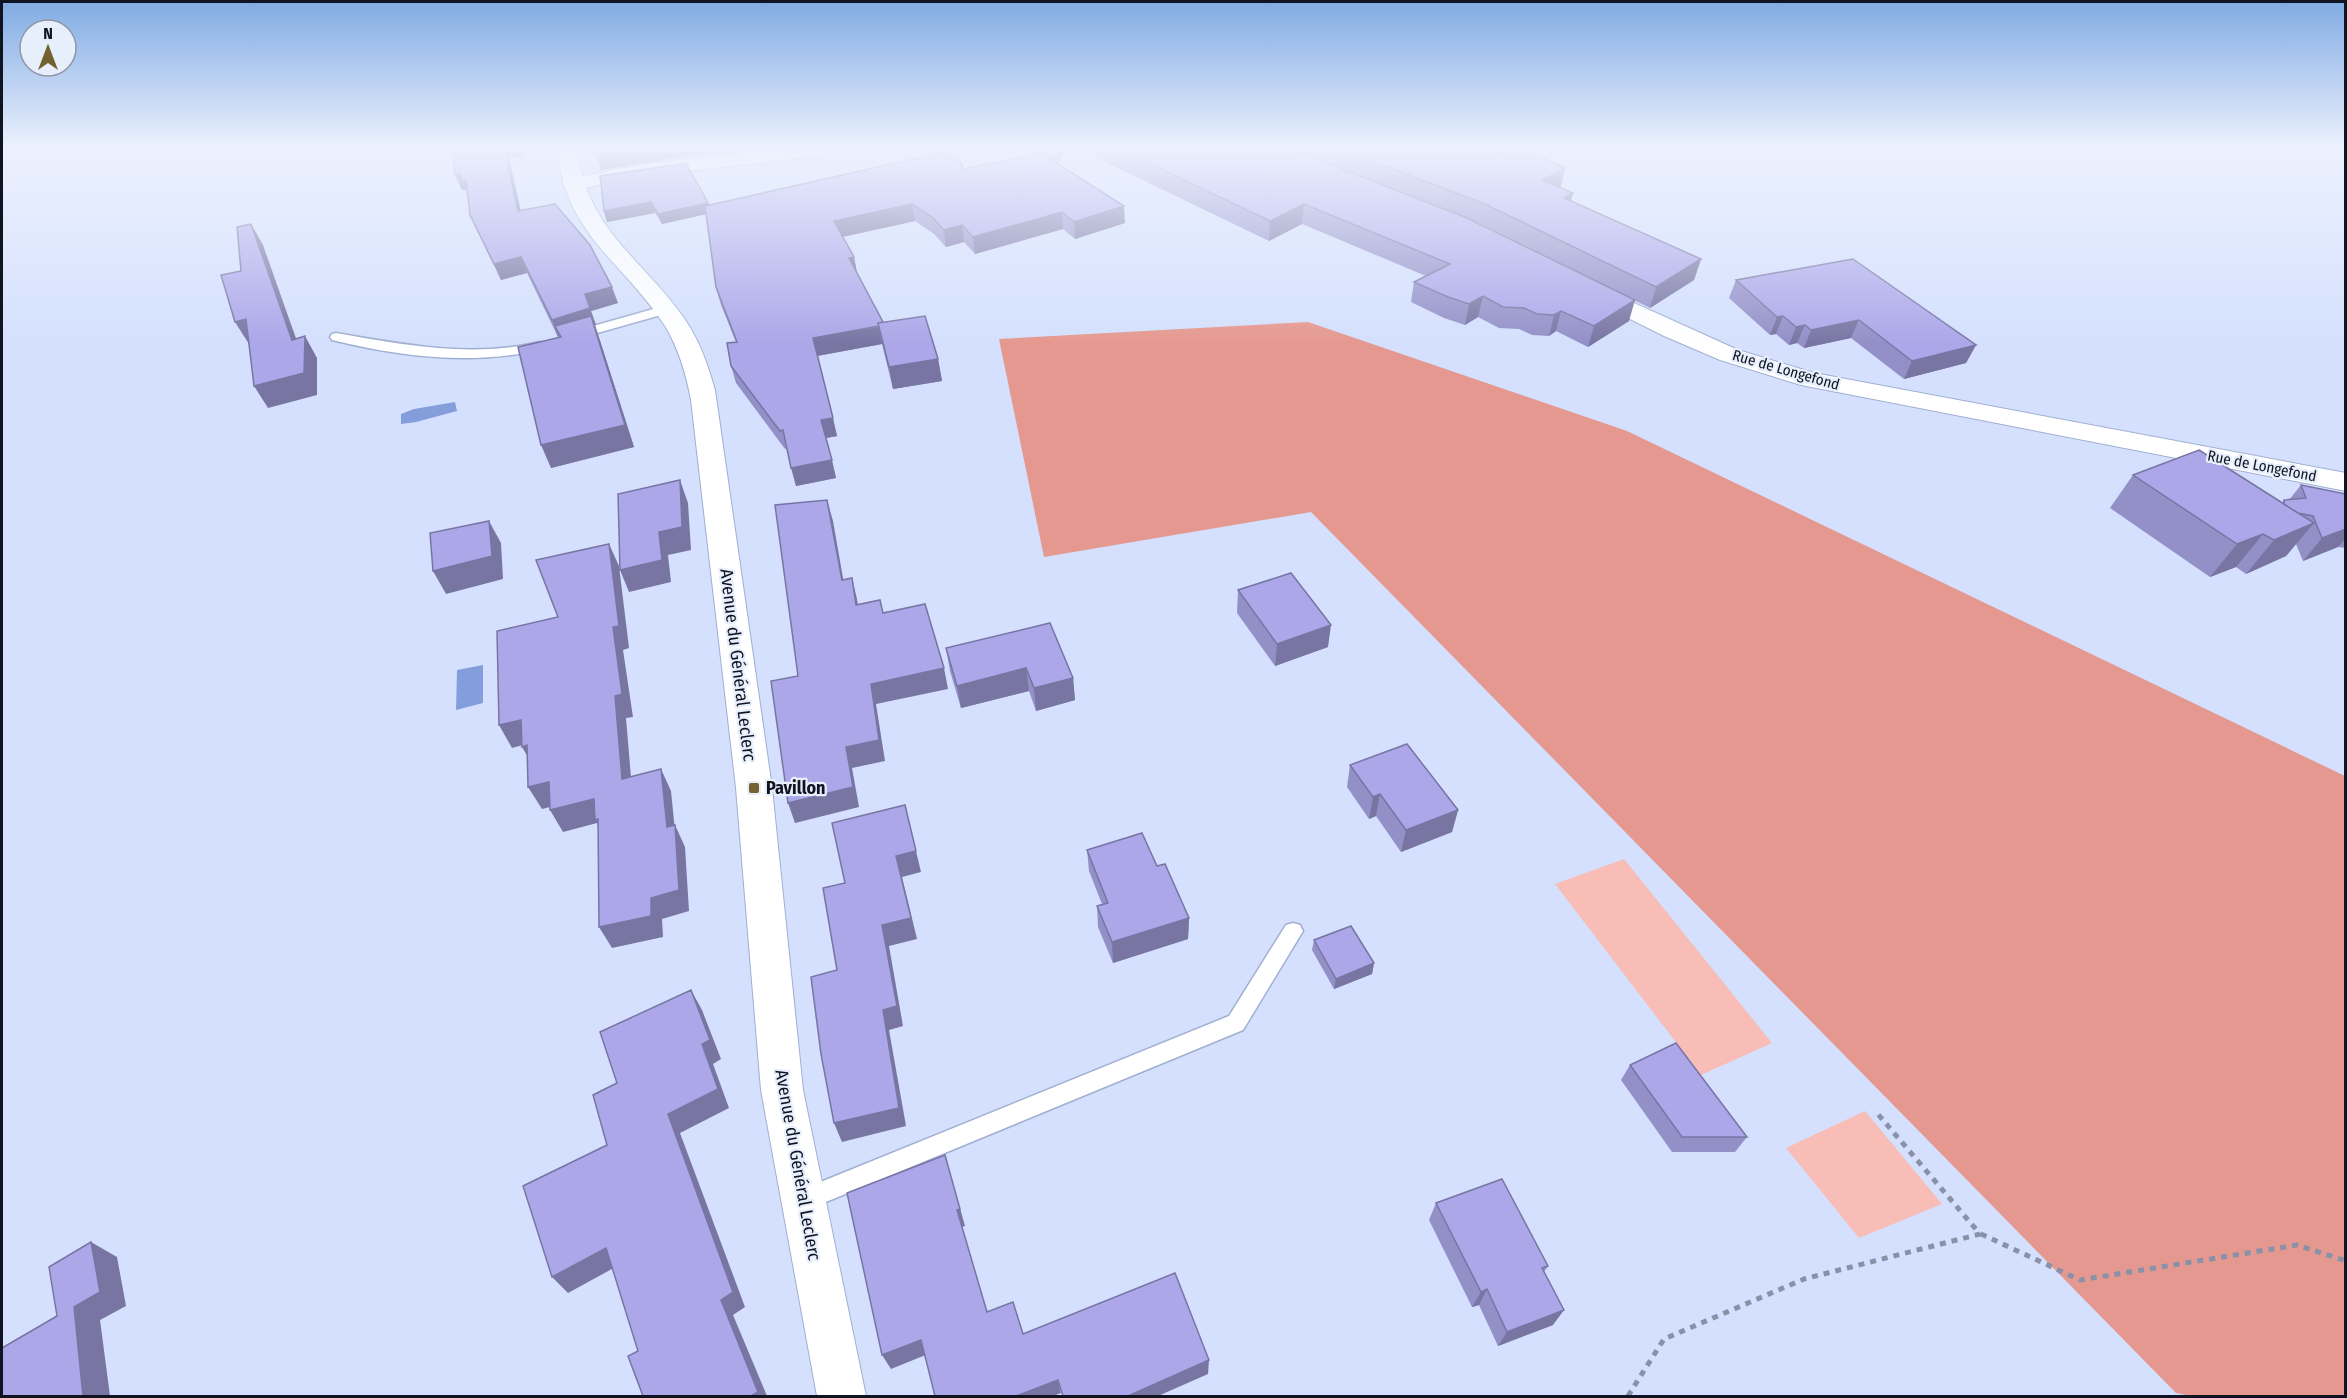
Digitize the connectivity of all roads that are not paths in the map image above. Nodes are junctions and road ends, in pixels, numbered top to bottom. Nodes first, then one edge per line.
1 (586, 213) edge
2 (1567, 278) edge
3 (664, 310) junction
4 (336, 337) dead end
5 (2346, 482) edge
6 (1293, 931) dead end
7 (803, 1200) junction
8 (842, 1396) edge

1 - 3 main road, Avenue du Général Leclerc
2 - 5 main road, Rue de Longefond
3 - 4 lane
3 - 7 main road, Avenue du Général Leclerc
6 - 7 lane
7 - 8 main road, Avenue du Général Leclerc

